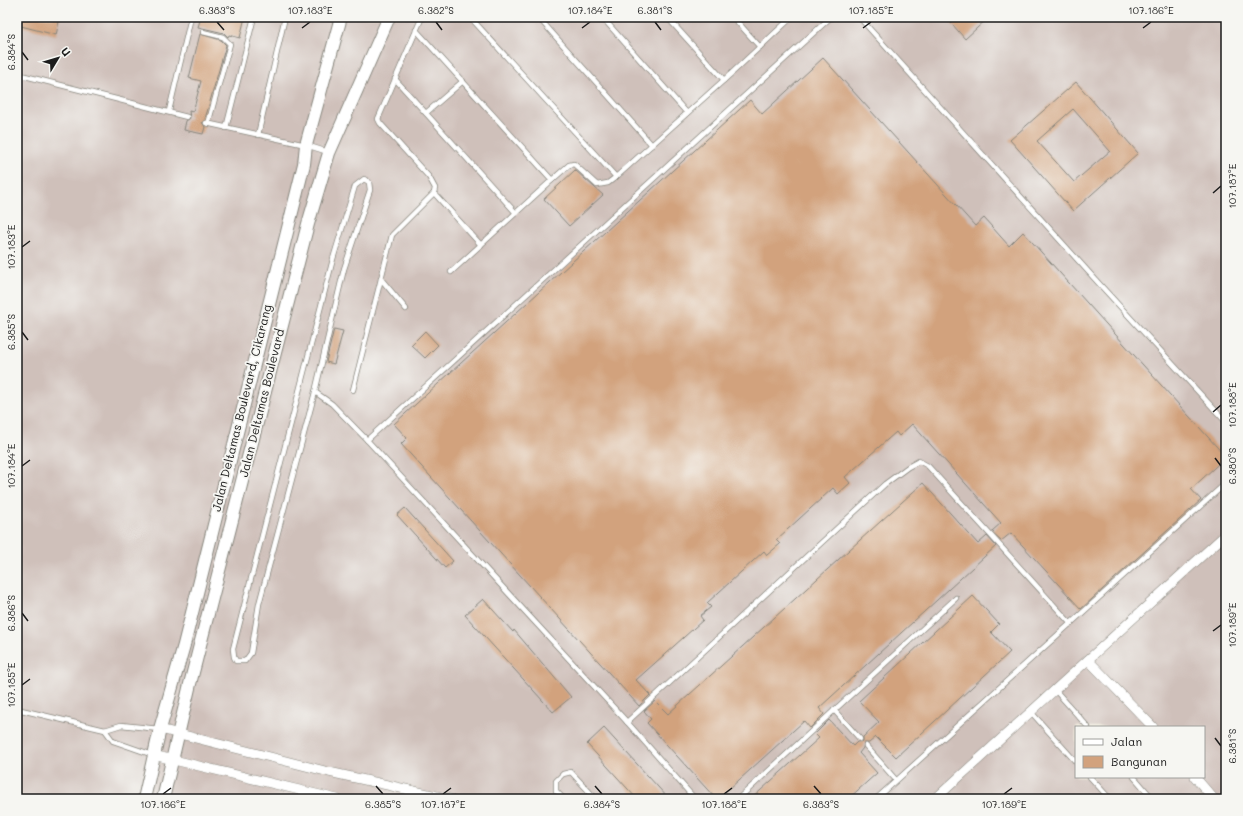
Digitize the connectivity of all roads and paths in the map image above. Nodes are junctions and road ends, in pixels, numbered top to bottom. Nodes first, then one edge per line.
1 (192, 17) edge
2 (254, 17) edge
3 (285, 17) edge
4 (341, 17) edge
5 (389, 17) edge
6 (422, 17) edge
7 (470, 17) edge
8 (538, 17) edge
9 (602, 17) edge
10 (667, 17) edge
11 (733, 17) edge
12 (792, 17) edge
13 (831, 17) edge
14 (859, 17) edge
15 (416, 30) junction
16 (203, 32) dead end
17 (760, 47) junction
18 (17, 74) edge
19 (395, 79) junction
20 (724, 80) junction
21 (463, 81) junction
22 (168, 111) junction
23 (426, 113) junction
24 (687, 113) junction
25 (187, 117) dead end
26 (226, 128) junction
27 (258, 135) junction
28 (306, 145) junction
29 (652, 145) junction
30 (329, 153) junction
31 (616, 177) junction
32 (552, 180) junction
33 (434, 193) junction
34 (516, 213) junction
35 (480, 245) junction
36 (451, 272) dead end
37 (381, 279) junction
38 (406, 309) dead end
39 (353, 390) dead end
40 (315, 392) junction
41 (1226, 422) edge
42 (367, 440) junction
43 (1226, 482) edge
44 (1226, 534) edge
45 (956, 598) dead end
46 (1071, 624) junction
47 (1088, 660) junction
48 (1057, 693) junction
49 (17, 709) edge
50 (834, 710) junction
51 (1031, 712) junction
52 (628, 722) junction
53 (1087, 726) edge
54 (1152, 726) edge
55 (160, 729) junction
56 (105, 730) junction
57 (179, 732) junction
58 (860, 739) dead end
59 (866, 746) dead end
60 (153, 755) junction
61 (173, 759) junction
62 (1075, 761) edge
63 (1091, 778) edge
64 (1135, 778) edge
65 (1196, 778) edge
66 (896, 780) junction
67 (144, 799) edge
68 (163, 799) edge
69 (337, 799) edge
70 (450, 799) edge
71 (564, 799) edge
72 (596, 799) edge
73 (695, 799) edge
74 (738, 799) edge
75 (876, 799) edge
76 (935, 799) edge
77 (1110, 799) edge
78 (1153, 799) edge
79 (1214, 799) edge

1 - 22 lane
2 - 26 lane
3 - 27 lane
4 - 28 street, Jalan Deltamas Boulevard, Cikarang
5 - 30 street, Jalan Deltamas Boulevard
6 - 15 lane
7 - 31 lane
8 - 29 lane
9 - 24 lane
10 - 20 lane
11 - 17 lane
12 - 17 lane
13 - 42 lane
14 - 41 lane
15 - 19 lane
15 - 21 lane
16 - 26 lane
17 - 20 lane
18 - 22 lane
19 - 23 lane
19 - 33 lane
20 - 24 lane
21 - 23 lane
21 - 32 lane
22 - 25 lane
23 - 34 lane
24 - 29 lane
26 - 27 lane
27 - 28 lane
28 - 30 lane
28 - 55 street, Jalan Deltamas Boulevard, Cikarang
29 - 31 lane
30 - 57 street, Jalan Deltamas Boulevard
31 - 32 lane
32 - 34 lane
33 - 35 lane
33 - 37 lane
34 - 35 lane
35 - 36 lane
37 - 38 lane
37 - 39 lane
40 - 40 lane
40 - 42 lane
42 - 52 lane
43 - 46 lane
44 - 47 street
45 - 50 lane
46 - 52 lane
46 - 66 lane
47 - 48 street
47 - 54 street
48 - 51 street
48 - 53 lane
49 - 56 lane
50 - 58 lane
50 - 74 lane
51 - 62 lane
51 - 76 street
52 - 73 lane
55 - 56 lane
55 - 57 street
55 - 60 street, Jalan Deltamas Boulevard, Cikarang
56 - 60 lane
57 - 61 street, Jalan Deltamas Boulevard
57 - 70 street
59 - 66 lane
60 - 61 street
60 - 67 street, Jalan Deltamas Boulevard, Cikarang
61 - 68 street, Jalan Deltamas Boulevard
61 - 69 street
63 - 77 lane
64 - 78 lane
65 - 79 street
66 - 75 lane
71 - 72 lane

